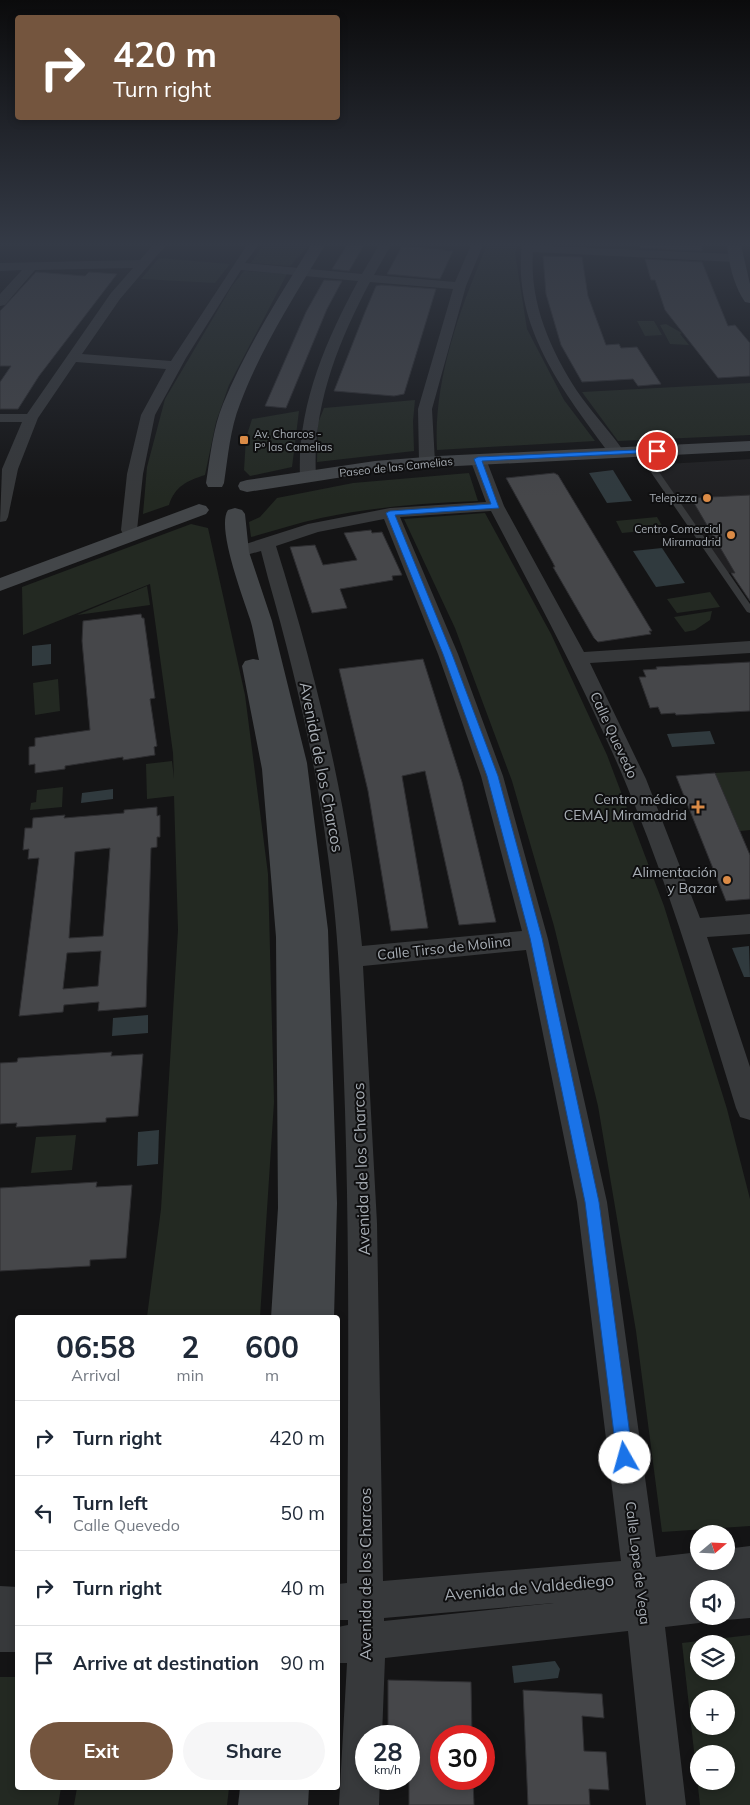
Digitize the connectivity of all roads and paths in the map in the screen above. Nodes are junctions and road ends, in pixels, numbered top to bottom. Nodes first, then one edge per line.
1 (92, 329) edge
2 (197, 329) edge
3 (279, 329) edge
4 (342, 329) edge
5 (448, 329) edge
6 (540, 329) edge
7 (73, 358) junction
8 (175, 365) junction
9 (0, 418) edge
10 (31, 418) junction
11 (750, 446) edge
12 (641, 452) junction
13 (617, 453) junction
14 (478, 459) junction
15 (427, 462) junction
16 (308, 477) junction
17 (225, 498) junction
18 (496, 506) junction
19 (390, 513) junction
20 (0, 517) edge
21 (129, 530) junction
22 (267, 543) junction
23 (239, 552) junction
24 (0, 578) edge
25 (0, 585) edge
26 (750, 610) edge
27 (750, 647) edge
28 (578, 658) junction
29 (750, 924) edge
30 (692, 928) junction
31 (536, 938) junction
32 (352, 957) junction
33 (750, 1108) edge
34 (289, 1315) edge
35 (316, 1315) edge
36 (750, 1564) edge
37 (642, 1594) junction
38 (750, 1600) edge
39 (735, 1601) edge
40 (351, 1602) edge
41 (690, 1603) edge
42 (0, 1604) edge
43 (15, 1604) edge
44 (0, 1633) edge
45 (15, 1633) edge
46 (352, 1643) edge
47 (263, 1790) edge
48 (286, 1790) edge
49 (261, 1805) edge
50 (285, 1805) edge
51 (359, 1805) edge
52 (666, 1805) edge

1 - 7 street
2 - 8 street
3 - 17 street, Avenida de los Charcos
4 - 16 street
5 - 15 street
6 - 13 street
7 - 8 street
7 - 10 street
8 - 21 street
9 - 10 street
10 - 20 street
11 - 12 street, Paseo de las Camelias
12 - 13 street, Paseo de las Camelias
12 - 26 lane
13 - 14 street, Paseo de las Camelias
14 - 15 street, Paseo de las Camelias
14 - 18 street, Calle Quevedo
15 - 16 street, Paseo de las Camelias
16 - 17 street, Paseo de las Camelias
17 - 21 street
17 - 23 street, Avenida de los Charcos
17 - 25 street
17 - 34 street, Avenida de los Charcos
18 - 19 street
18 - 28 street, Calle Quevedo
19 - 22 street
19 - 31 street, Calle Lope de Vega
21 - 24 street
22 - 23 street
22 - 32 street, Avenida de los Charcos
23 - 35 street, Avenida de los Charcos
27 - 28 street
28 - 30 street, Calle Quevedo
29 - 30 street
30 - 33 street, Calle Quevedo
31 - 32 street, Calle Tirso de Molina
31 - 37 street, Calle Lope de Vega
32 - 40 street, Avenida de los Charcos
36 - 37 street, Avenida de Valdediego
37 - 40 street, Avenida de Valdediego
37 - 41 street, Avenida de Valdediego
37 - 46 street, Avenida de Valdediego
37 - 52 street, Calle Lope de Vega
38 - 39 street
40 - 46 street, Avenida de los Charcos
42 - 43 street
44 - 45 street
46 - 51 street, Avenida de los Charcos
47 - 49 street
48 - 50 street

